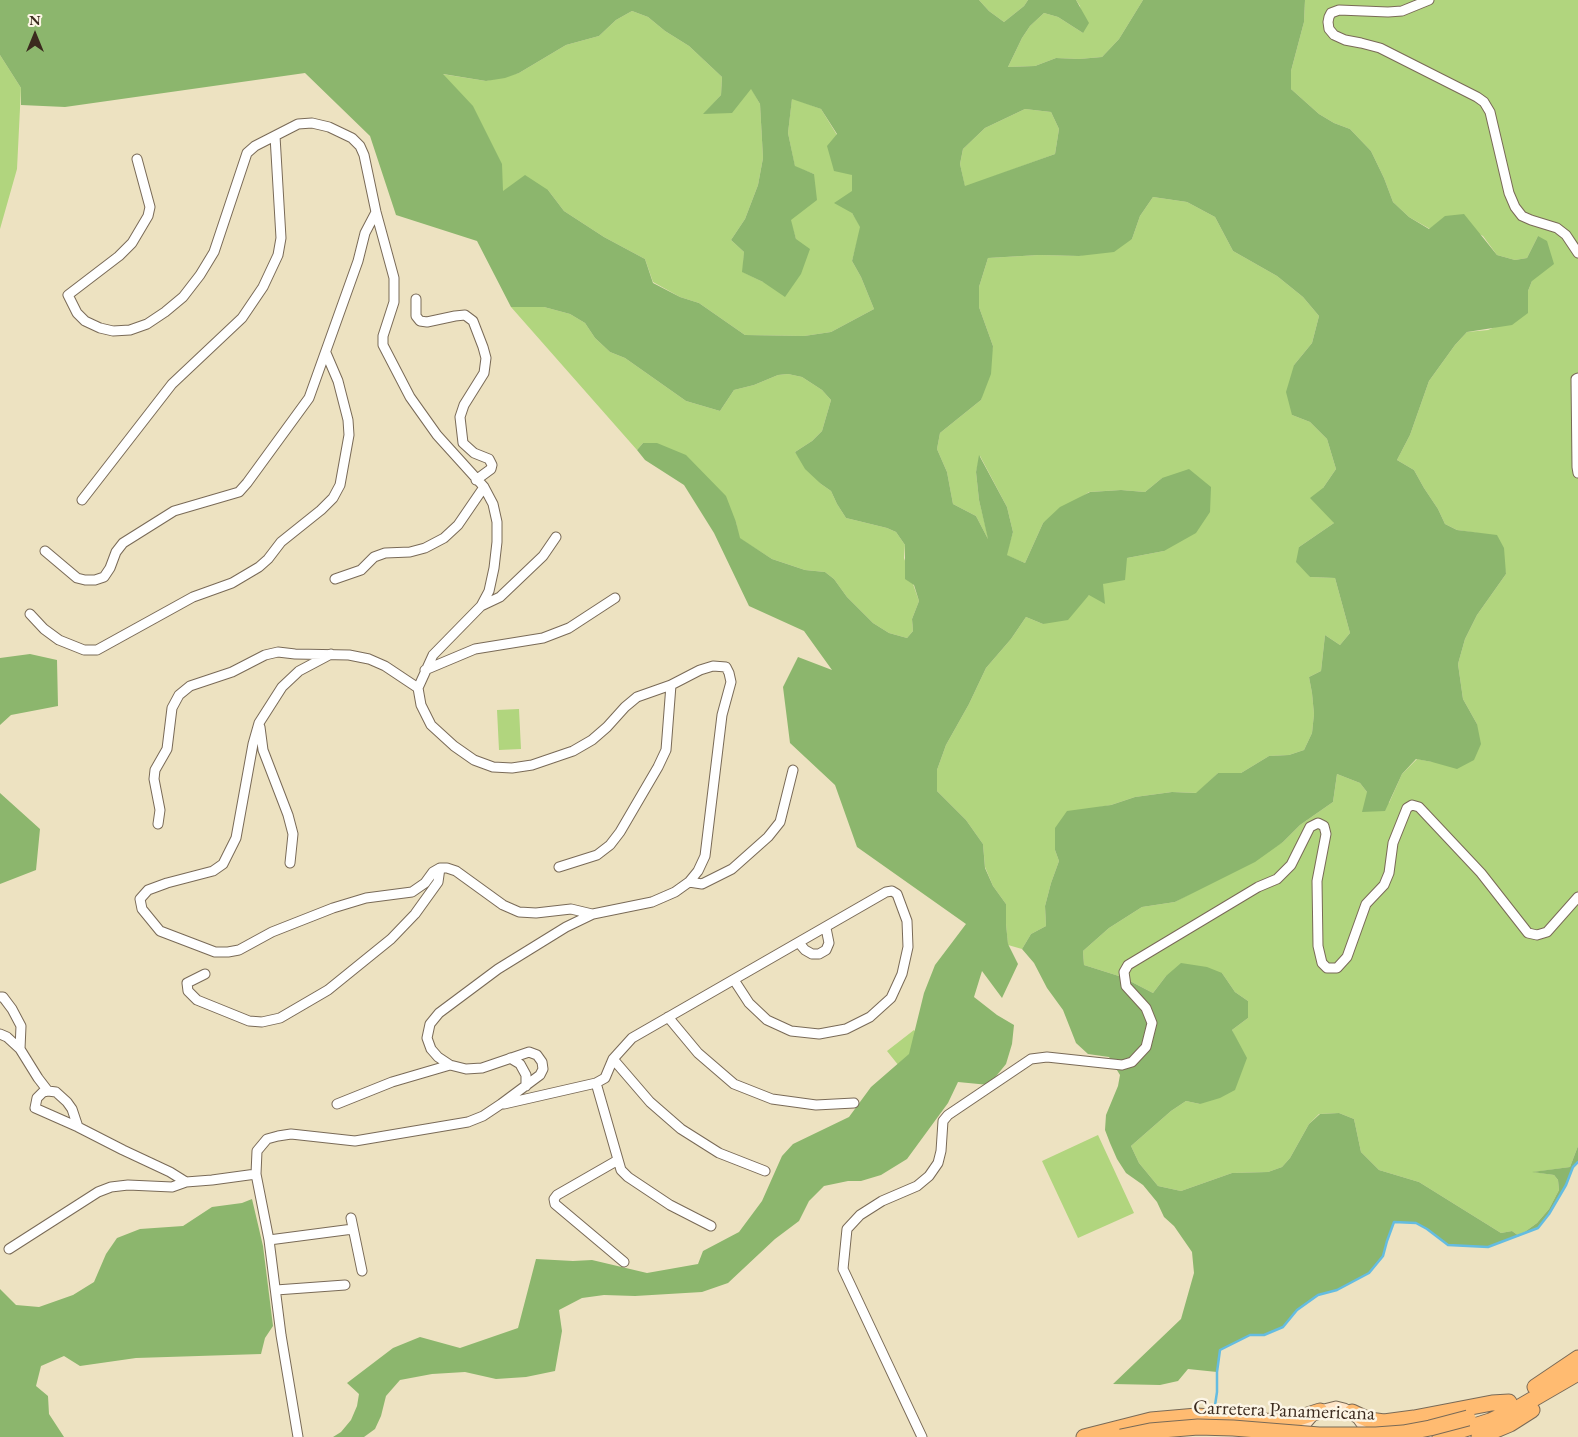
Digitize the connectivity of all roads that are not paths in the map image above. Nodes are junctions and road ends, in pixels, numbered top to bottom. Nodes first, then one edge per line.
1 (1429, 0) edge
2 (275, 136) junction
3 (137, 159) dead end
4 (376, 212) junction
5 (1578, 253) edge
6 (416, 299) dead end
7 (326, 353) junction
8 (1578, 378) edge
9 (1578, 473) edge
10 (476, 480) junction
11 (484, 487) junction
12 (82, 500) dead end
13 (556, 538) dead end
14 (45, 551) dead end
15 (336, 579) dead end
16 (614, 598) dead end
17 (481, 606) junction
18 (30, 614) dead end
19 (330, 654) junction
20 (425, 670) junction
21 (672, 685) junction
22 (418, 688) junction
23 (259, 723) junction
24 (793, 770) dead end
25 (158, 824) dead end
26 (290, 863) dead end
27 (559, 866) dead end
28 (440, 868) junction
29 (689, 882) junction
30 (1578, 897) edge
31 (593, 914) junction
32 (826, 928) junction
33 (800, 943) junction
34 (205, 974) dead end
35 (734, 980) junction
36 (0, 997) edge
37 (668, 1016) junction
38 (0, 1034) edge
39 (20, 1049) junction
40 (510, 1058) junction
41 (613, 1059) junction
42 (450, 1065) junction
43 (596, 1083) junction
44 (526, 1086) junction
45 (48, 1091) junction
46 (854, 1103) dead end
47 (337, 1104) dead end
48 (501, 1104) junction
49 (78, 1127) junction
50 (618, 1160) junction
51 (764, 1171) dead end
52 (256, 1174) junction
53 (186, 1182) junction
54 (351, 1218) dead end
55 (711, 1226) dead end
56 (353, 1229) junction
57 (269, 1240) junction
58 (9, 1249) dead end
59 (624, 1262) dead end
60 (362, 1271) dead end
61 (345, 1285) dead end
62 (276, 1290) junction
63 (1578, 1358) edge
64 (1578, 1373) edge
65 (1510, 1402) junction
66 (1320, 1411) junction
67 (1352, 1412) junction
68 (1472, 1428) edge
69 (298, 1437) edge
70 (922, 1437) edge
71 (1084, 1437) edge
72 (1121, 1437) edge
73 (1302, 1437) edge
74 (1366, 1437) edge
75 (1440, 1437) edge

1 - 5 street
2 - 3 street
2 - 4 street
2 - 12 street
4 - 7 street
4 - 10 street
6 - 10 street
7 - 14 street
7 - 18 street
8 - 9 street
10 - 11 street
11 - 15 street
11 - 17 street
13 - 17 street
16 - 20 street
17 - 20 street
19 - 22 street
19 - 23 street
19 - 25 street
20 - 22 street
21 - 22 street
21 - 27 street
21 - 29 street
23 - 26 street
23 - 28 street
24 - 29 street
28 - 31 street
28 - 34 street
29 - 31 street
30 - 70 street
31 - 42 street
32 - 33 street
32 - 33 street
32 - 35 street
33 - 35 street
35 - 37 street
36 - 39 street
37 - 41 street
37 - 46 street
38 - 39 street
39 - 45 street
40 - 42 street
40 - 44 street
40 - 44 street
41 - 43 street
41 - 51 street
42 - 47 street
43 - 48 street
43 - 50 street
44 - 48 street
45 - 49 street
45 - 49 street
48 - 52 street
49 - 53 street
50 - 55 street
50 - 59 street
52 - 53 street
52 - 57 street
53 - 58 street
54 - 56 street
56 - 57 street
56 - 60 street
57 - 62 street
61 - 62 street
62 - 69 street
63 - 65 highway, Carretera Panamericana
64 - 68 highway, Carretera Panamericana
65 - 67 highway
65 - 68 highway, Carretera Panamericana
66 - 67 main road
66 - 71 highway
66 - 73 main road
67 - 74 main road
68 - 72 highway, Carretera Panamericana, bridge
68 - 75 highway, Carretera Panamericana

